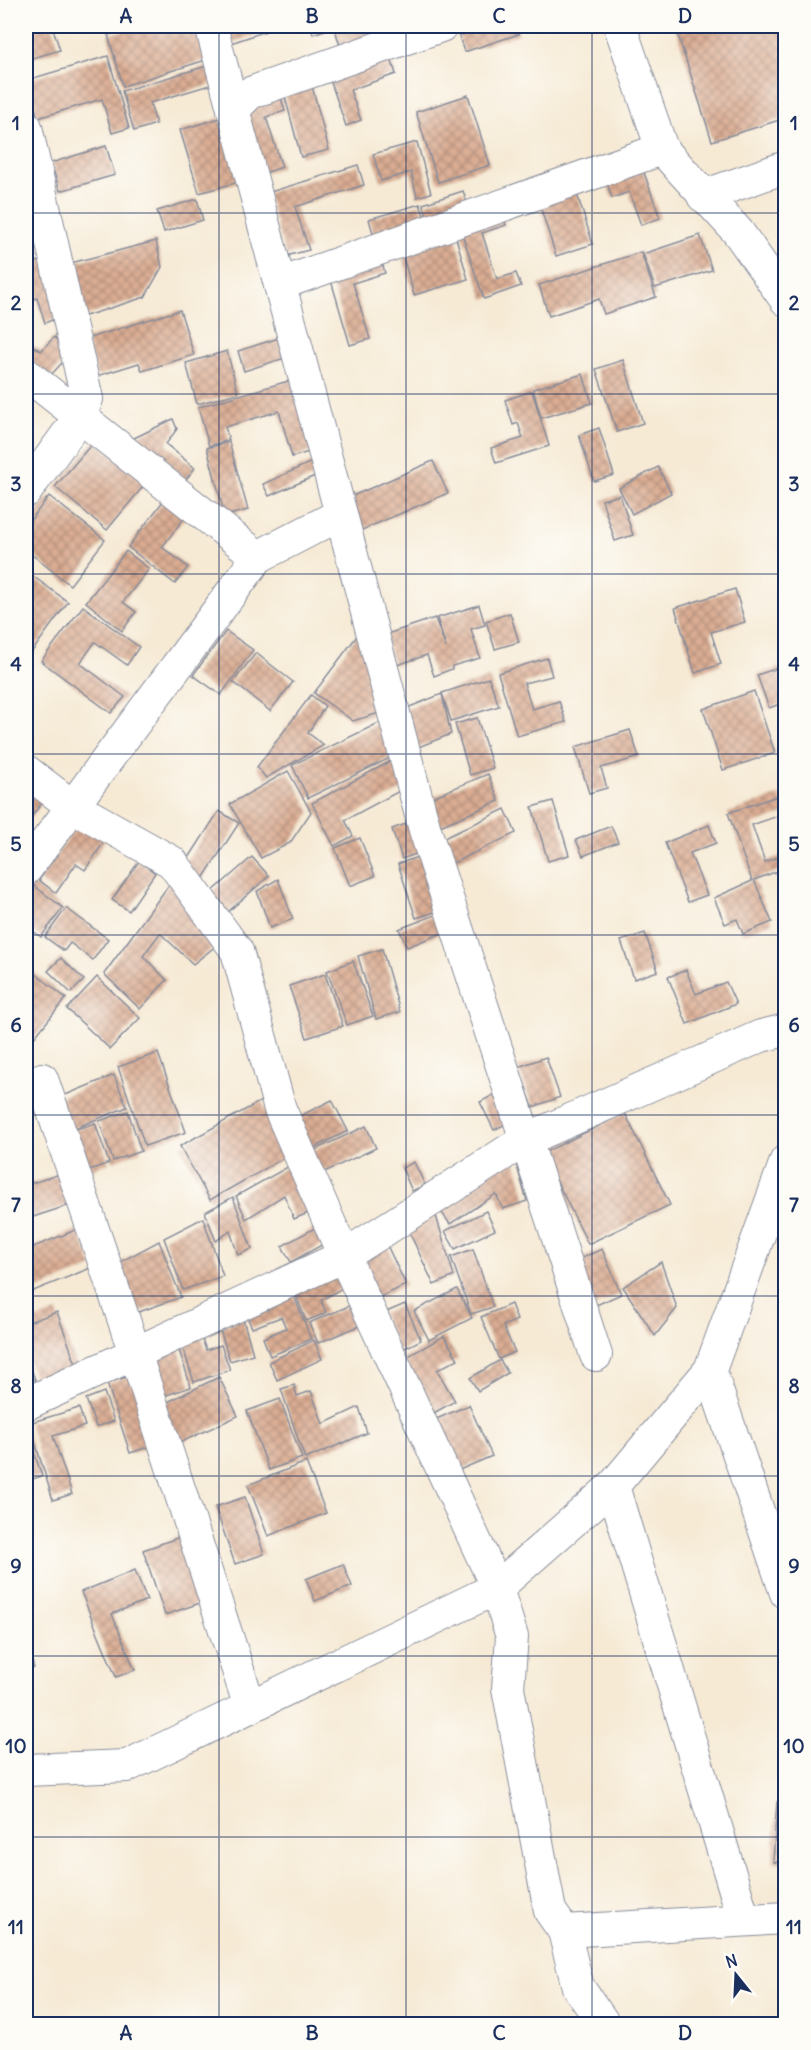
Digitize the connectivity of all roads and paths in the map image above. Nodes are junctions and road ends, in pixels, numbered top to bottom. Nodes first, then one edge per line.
1 (211, 26) edge
2 (441, 26) edge
3 (620, 26) edge
4 (233, 110) junction
5 (26, 127) edge
6 (662, 149) junction
7 (786, 168) edge
8 (703, 196) junction
9 (280, 284) junction
10 (786, 300) edge
11 (26, 374) edge
12 (79, 417) junction
13 (26, 491) edge
14 (340, 514) junction
15 (258, 557) junction
16 (26, 771) edge
17 (72, 806) junction
18 (26, 869) edge
19 (786, 1030) edge
20 (42, 1079) dead end
21 (525, 1140) junction
22 (786, 1161) edge
23 (344, 1256) junction
24 (135, 1353) junction
25 (596, 1355) dead end
26 (710, 1370) junction
27 (26, 1404) edge
28 (613, 1486) junction
29 (497, 1588) junction
30 (786, 1593) edge
31 (250, 1707) junction
32 (26, 1770) edge
33 (786, 1918) edge
34 (744, 1920) junction
35 (564, 1931) junction
36 (604, 2025) edge

1 - 4 street
2 - 4 street
3 - 6 street
4 - 9 street
5 - 12 street
6 - 8 street
6 - 9 street
7 - 8 street
8 - 10 street
9 - 14 street
11 - 12 street
12 - 13 street
12 - 15 street
14 - 15 street
14 - 21 street
15 - 17 street
16 - 17 street
17 - 18 street
17 - 23 street
19 - 21 street
20 - 24 street
21 - 23 street
21 - 25 street
22 - 26 street
23 - 24 street
23 - 29 street
24 - 27 street
24 - 31 street
26 - 28 street
26 - 30 street
28 - 29 street
28 - 34 street
29 - 31 street
29 - 35 street
31 - 32 street
33 - 34 street
34 - 35 street
35 - 36 street

